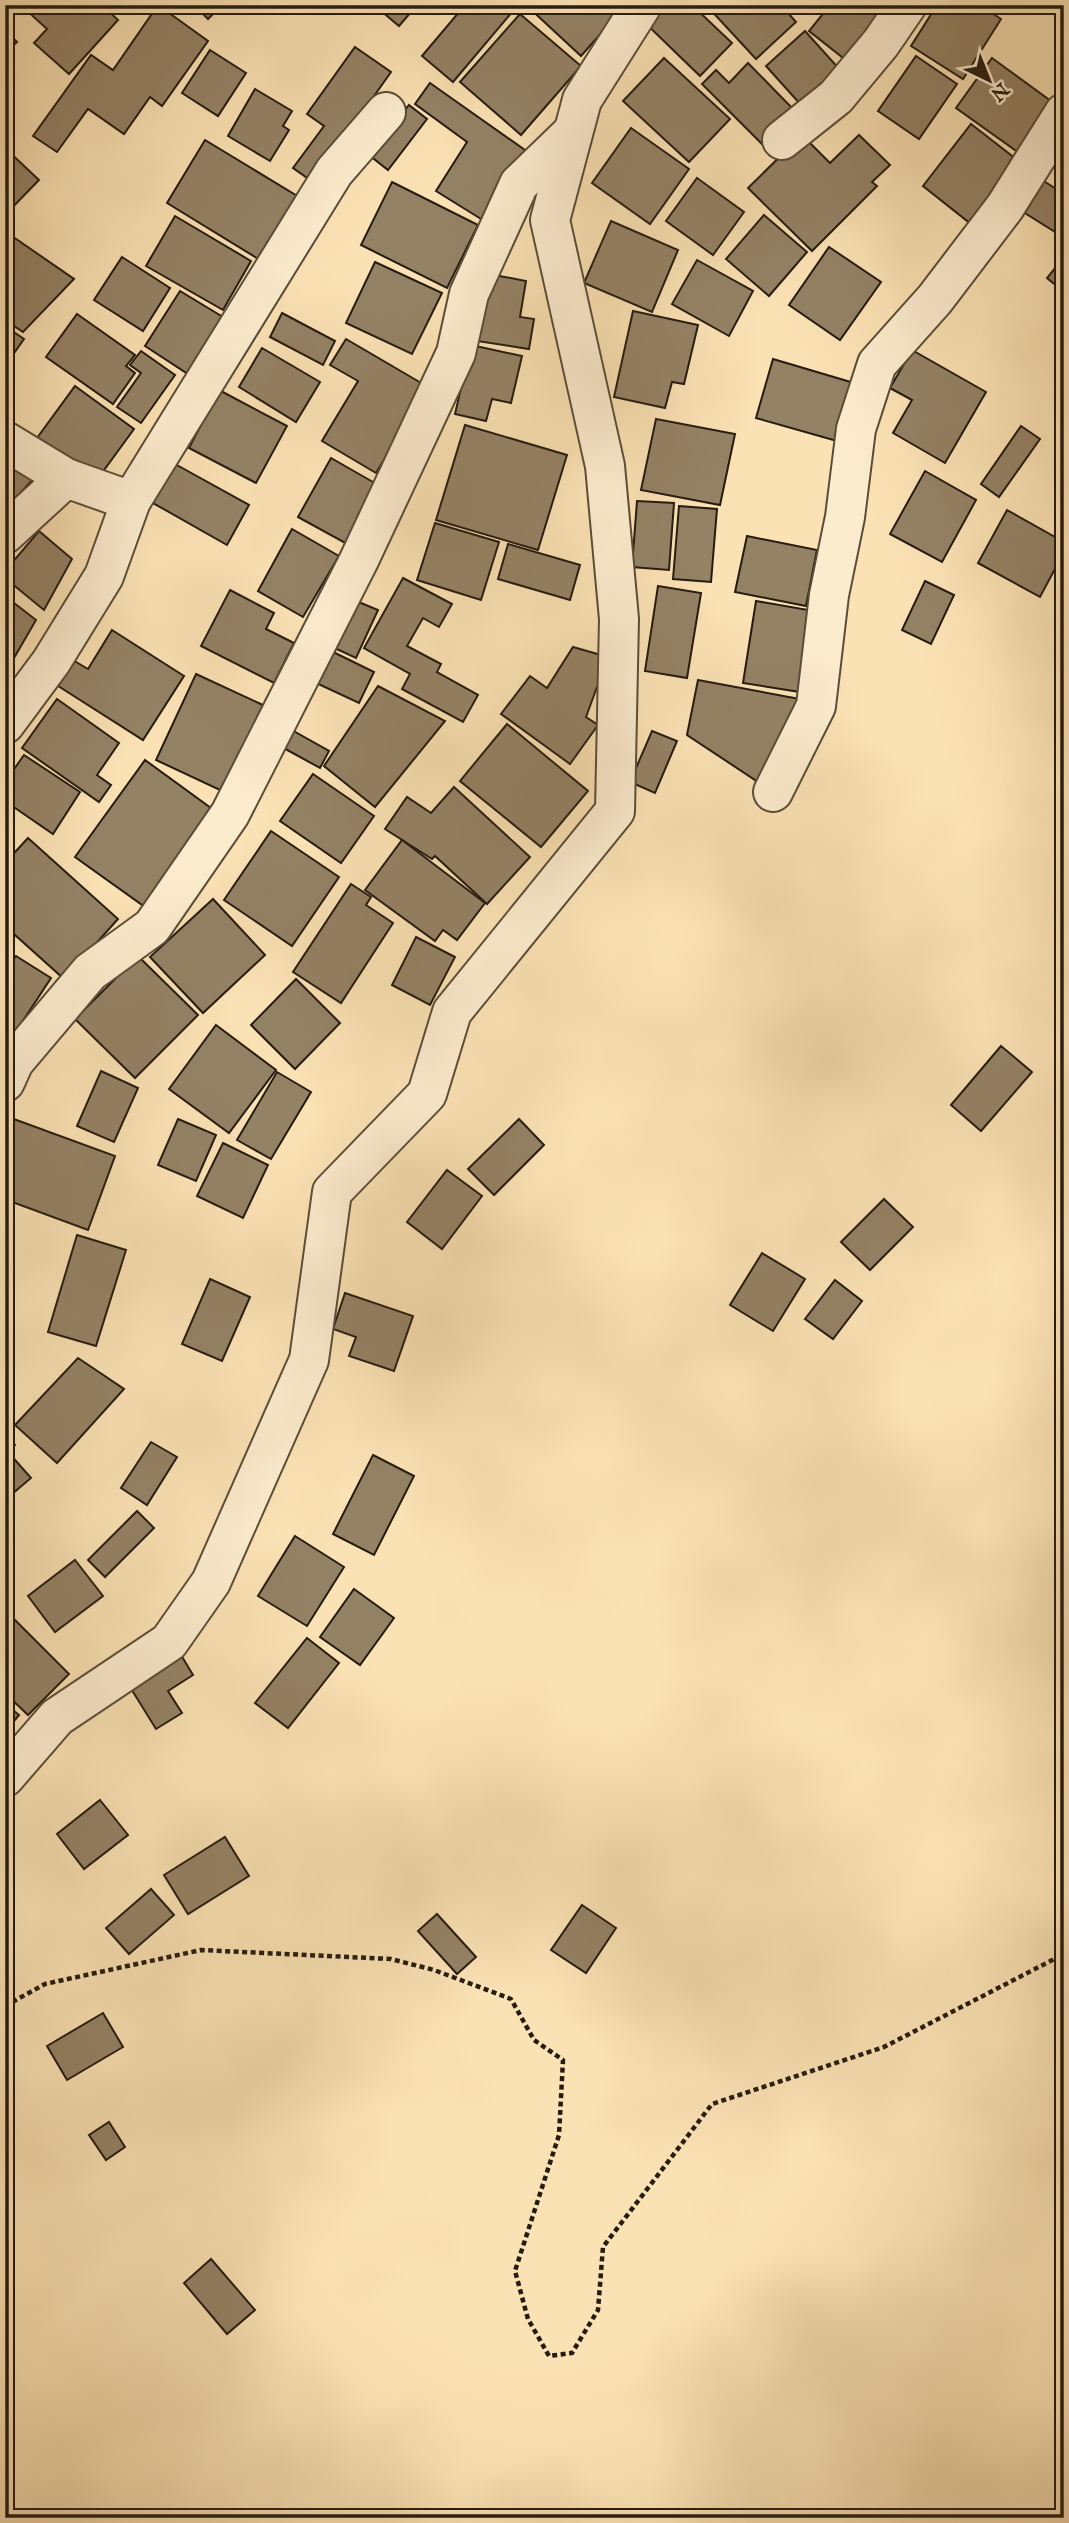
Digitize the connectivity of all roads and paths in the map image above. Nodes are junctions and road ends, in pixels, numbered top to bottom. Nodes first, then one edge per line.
1 (642, 5) edge
2 (907, 5) edge
3 (386, 111) dead end
4 (1064, 113) edge
5 (573, 132) junction
6 (782, 140) dead end
7 (5, 441) edge
8 (66, 478) junction
9 (131, 501) junction
10 (5, 534) edge
11 (5, 724) edge
12 (773, 792) dead end
13 (5, 1082) edge
14 (5, 1777) edge
15 (1064, 1954) edge
16 (5, 2006) edge

1 - 5 street
2 - 6 street
3 - 9 street
4 - 12 street
5 - 13 street
5 - 14 street
7 - 8 street
8 - 9 street
8 - 10 street
9 - 11 street
15 - 16 path

